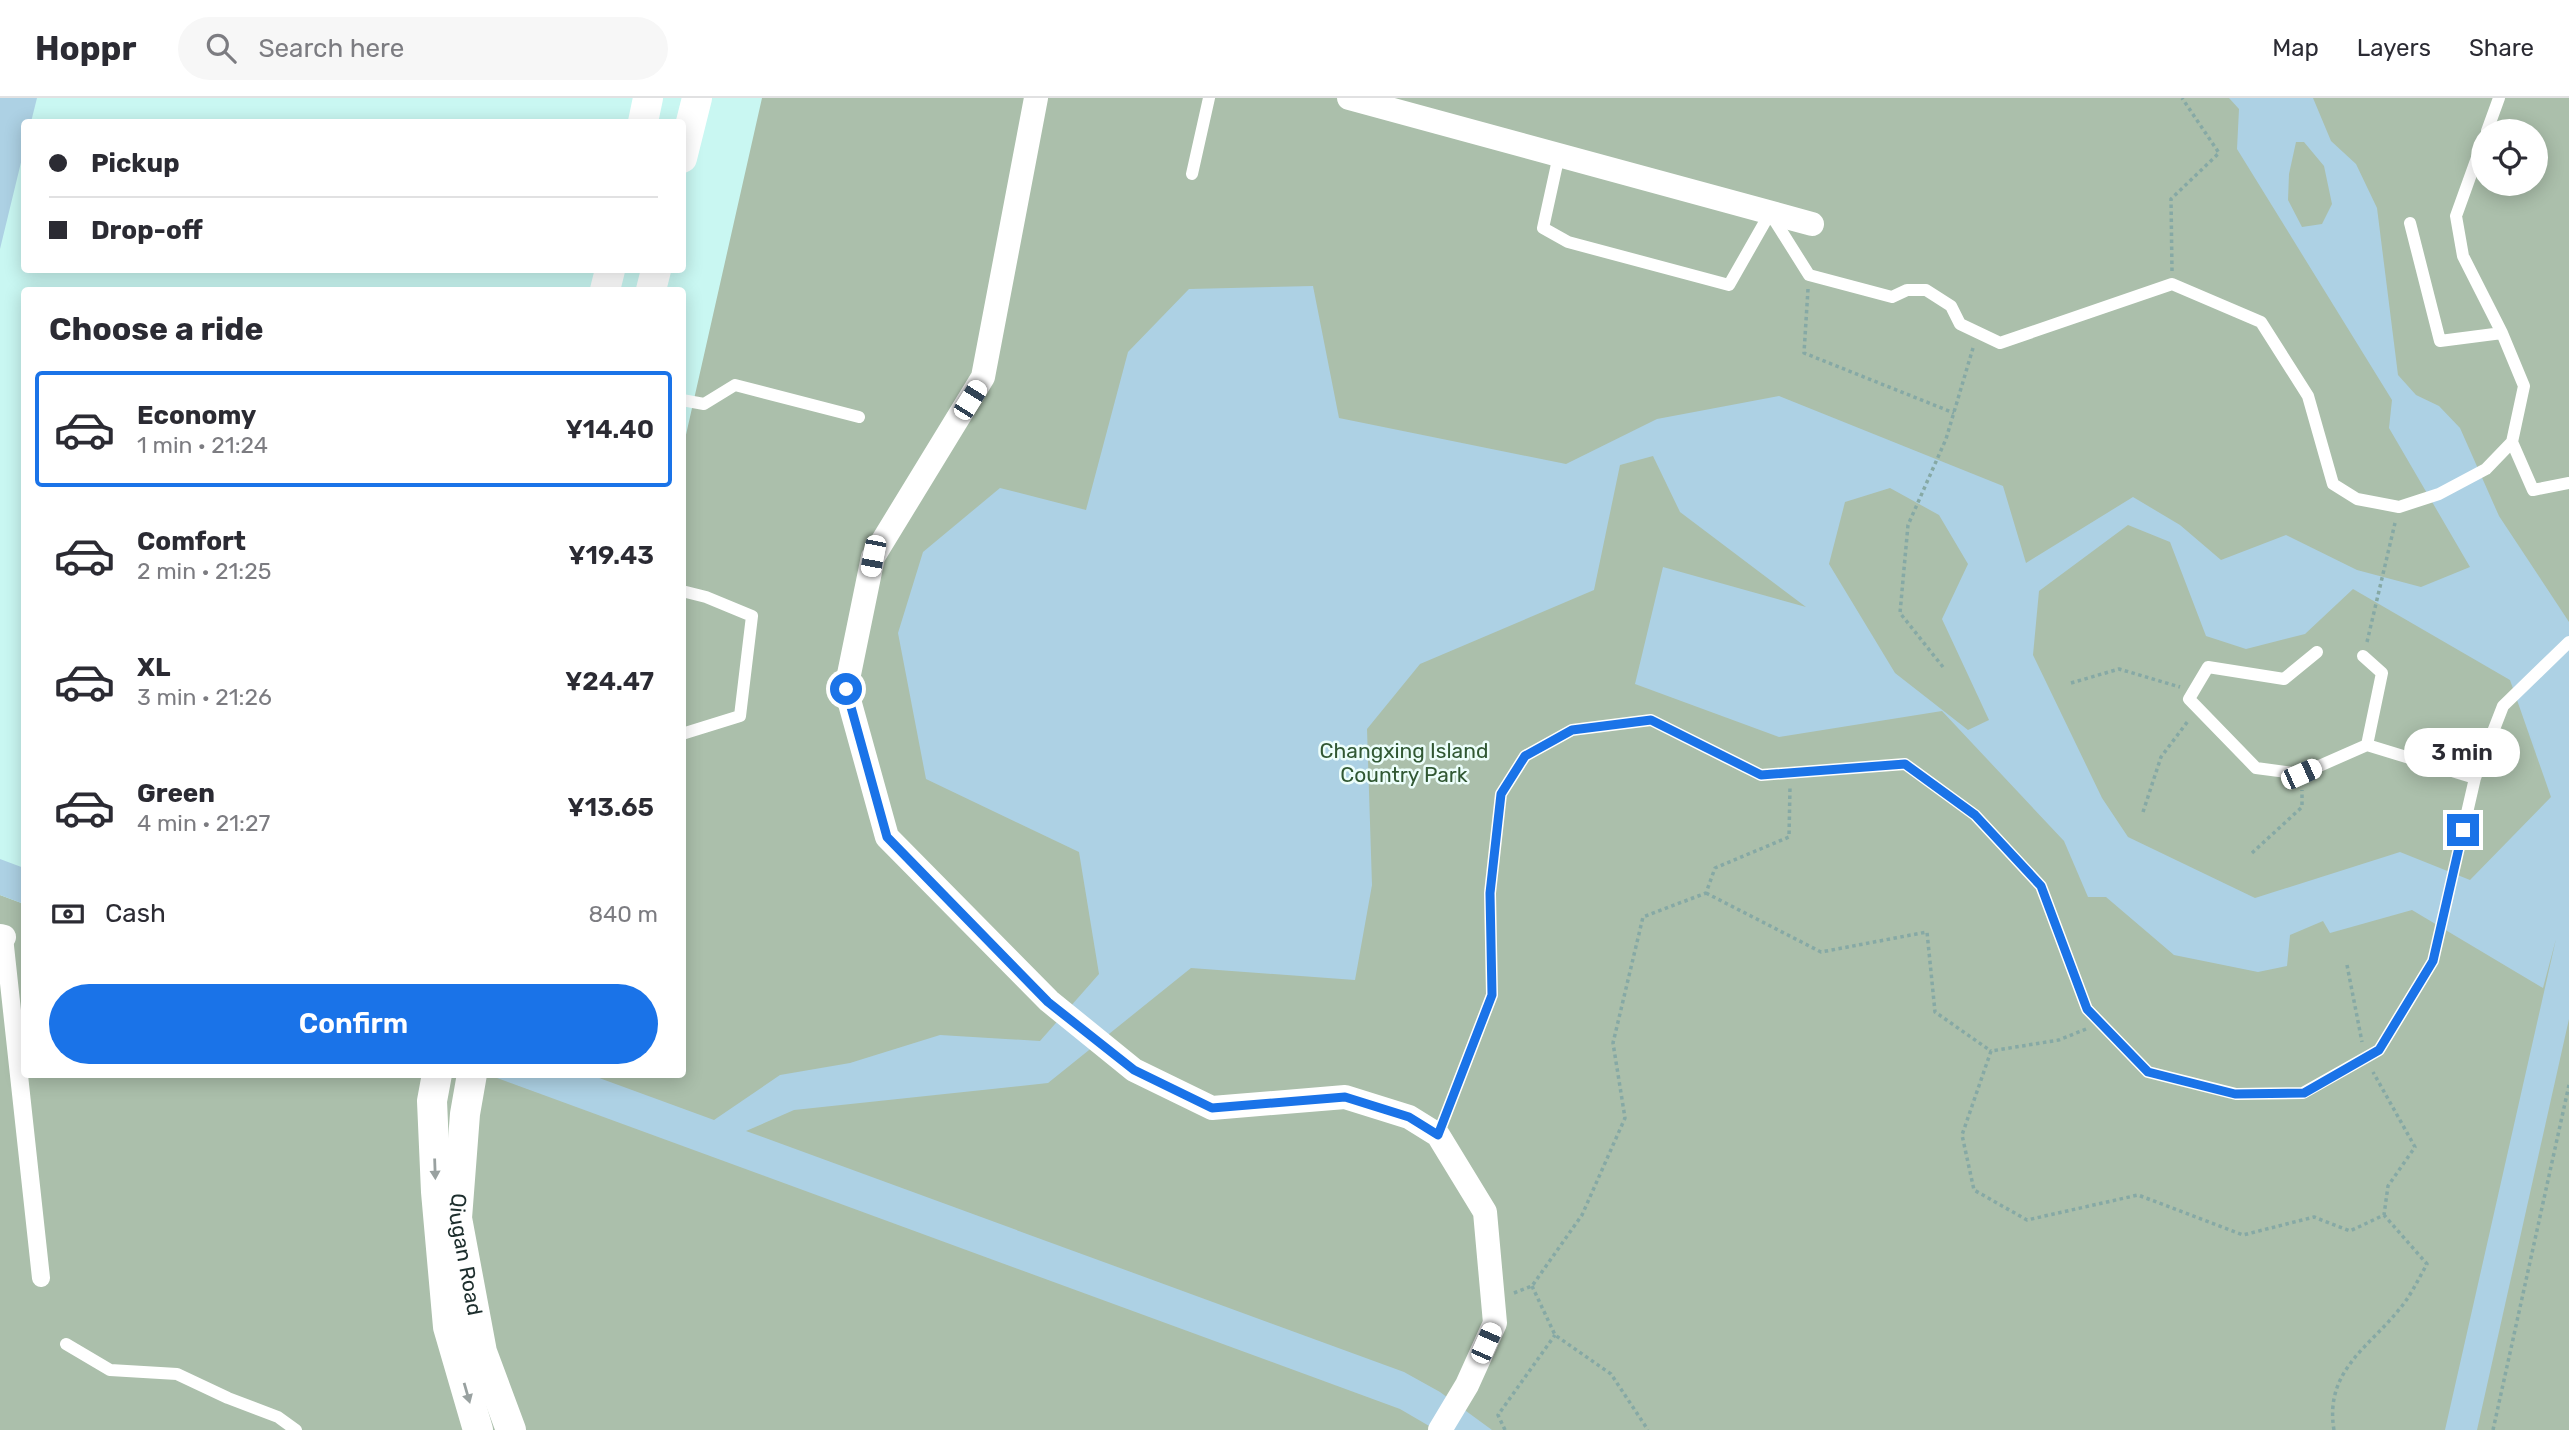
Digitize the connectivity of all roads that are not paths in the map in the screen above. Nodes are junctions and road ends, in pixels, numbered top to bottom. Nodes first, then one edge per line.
1 (649, 98) edge
2 (697, 98) edge
3 (1036, 98) edge
4 (1209, 98) edge
5 (1349, 98) edge
6 (2499, 98) edge
7 (644, 119) edge
8 (2491, 119) edge
9 (686, 142) edge
10 (1559, 155) junction
11 (1192, 174) dead end
12 (2471, 174) edge
13 (1770, 213) junction
14 (2410, 223) dead end
15 (1812, 224) dead end
16 (2502, 333) junction
17 (686, 401) edge
18 (859, 417) dead end
19 (2512, 442) junction
20 (2569, 483) edge
21 (686, 592) edge
22 (2569, 642) edge
23 (2317, 652) dead end
24 (2363, 656) road end
25 (686, 733) edge
26 (2367, 745) junction
27 (2475, 778) junction
28 (2, 937) edge
29 (471, 1078) edge
30 (435, 1088) edge
31 (1438, 1135) junction
32 (41, 1278) dead end
33 (66, 1344) dead end
34 (296, 1430) edge
35 (478, 1430) edge
36 (511, 1430) edge
37 (1440, 1430) edge

1 - 7 street
2 - 9 street
3 - 31 street
4 - 11 lane
5 - 10 street
6 - 8 lane
10 - 13 street
10 - 13 lane
12 - 16 lane
13 - 15 street
13 - 19 lane
14 - 16 lane
16 - 19 lane
17 - 18 lane
19 - 20 lane
21 - 25 lane
22 - 27 lane
23 - 26 lane
24 - 26 lane
26 - 27 lane
27 - 31 lane
28 - 32 street
29 - 36 street, Qiugan Road
30 -> 35 street, Qiugan Road
31 - 37 street
33 - 34 lane

